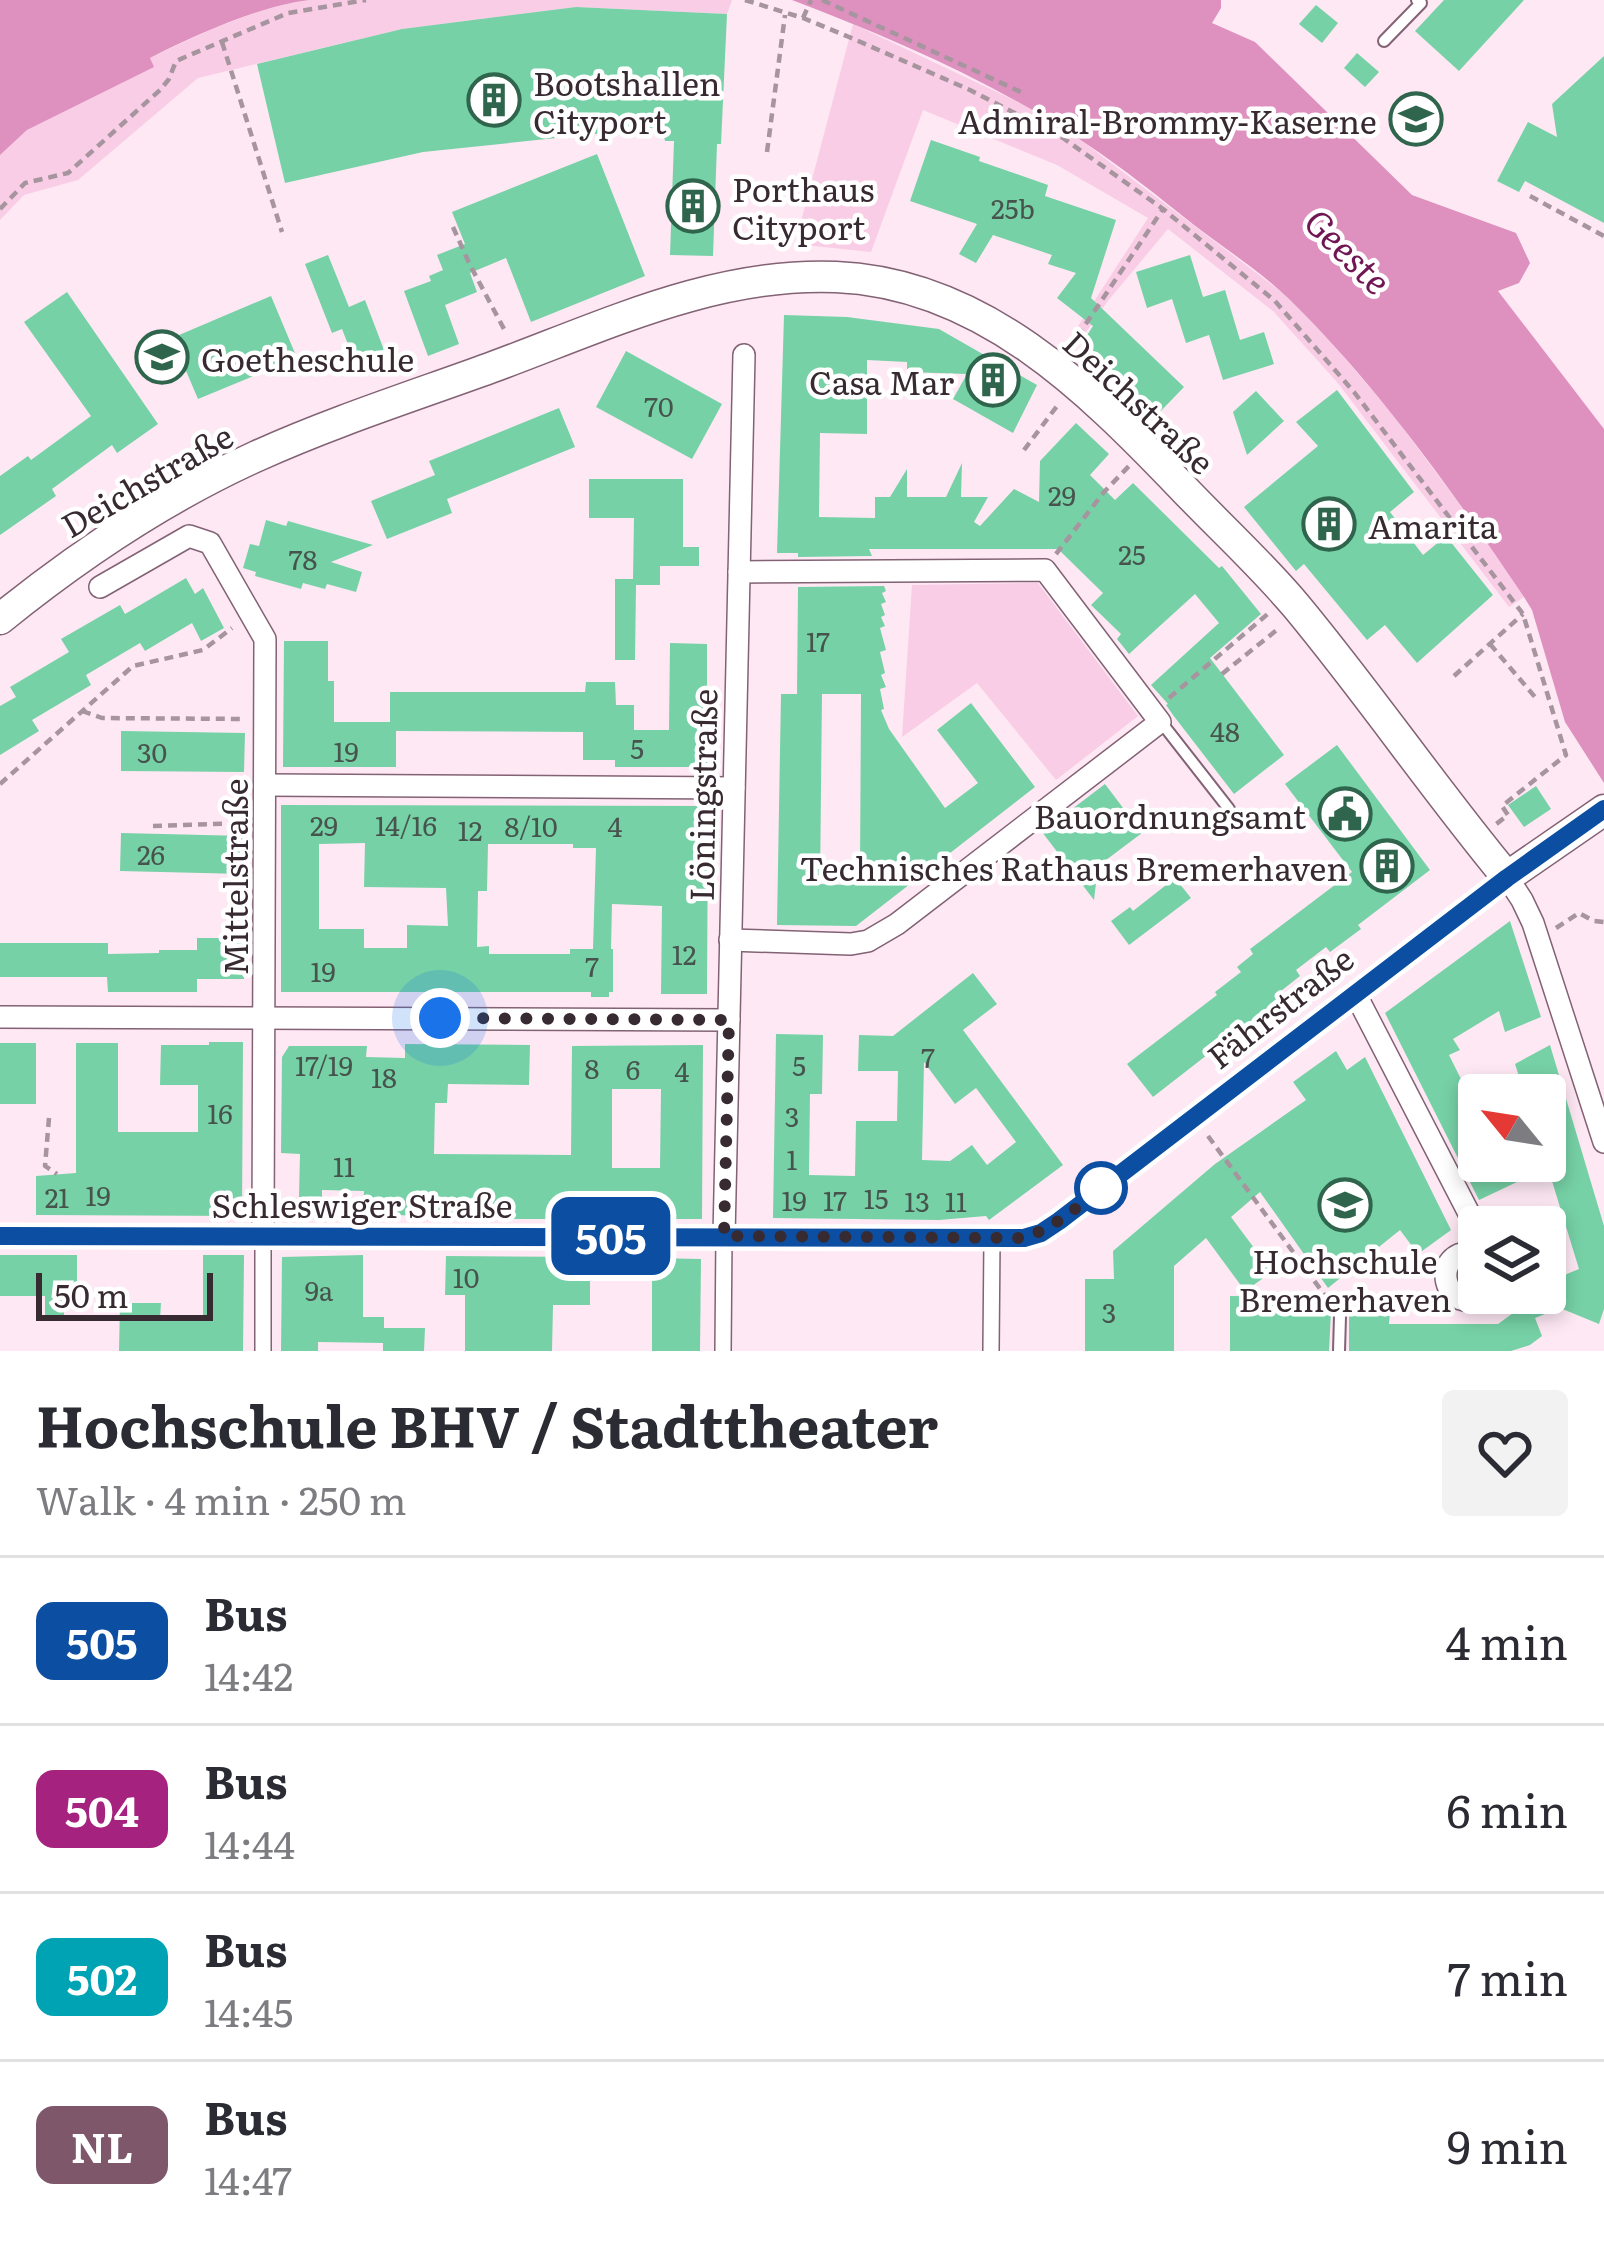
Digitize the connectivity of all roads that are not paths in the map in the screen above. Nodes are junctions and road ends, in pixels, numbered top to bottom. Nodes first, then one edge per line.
1 (1417, 0) edge
2 (1384, 41) dead end
3 (744, 355) dead end
4 (739, 572) junction
5 (100, 587) dead end
6 (0, 619) edge
7 (1156, 717) junction
8 (265, 785) junction
9 (734, 788) junction
10 (1229, 809) dead end
11 (1604, 810) edge
12 (1507, 878) junction
13 (730, 940) junction
14 (1355, 993) junction
15 (0, 1016) edge
16 (266, 1018) junction
17 (729, 1020) junction
18 (1604, 1142) edge
19 (1465, 1206) edge
20 (263, 1235) junction
21 (0, 1236) edge
22 (724, 1236) junction
23 (992, 1240) junction
24 (1458, 1255) edge
25 (1458, 1297) edge
26 (1340, 1316) road end
27 (263, 1351) edge
28 (723, 1351) edge
29 (991, 1351) edge
30 (1339, 1351) edge

1 - 2 lane
3 - 4 street, Löningstraße
4 - 7 street
4 - 9 street, Löningstraße
5 - 8 street, Mittelstraße
6 - 12 main road, Deichstraße
7 - 10 lane
7 - 13 street
8 - 9 street
8 - 16 street, Mittelstraße
9 - 13 street, Löningstraße
11 - 12 main road, Fährstraße
12 - 14 street, Fährstraße
12 - 18 street, Deichstraße
13 - 17 street, Löningstraße
14 - 19 street
14 - 23 street, Fährstraße
15 - 16 street
16 - 17 street
16 - 20 street, Mittelstraße
17 - 22 street, Löningstraße
20 - 21 street, Schleswiger Straße
20 - 22 street, Schleswiger Straße
20 - 27 street, Mittelstraße
22 - 23 street, Schleswiger Straße
22 - 28 street
23 - 29 street
24 - 25 street
26 - 30 lane

